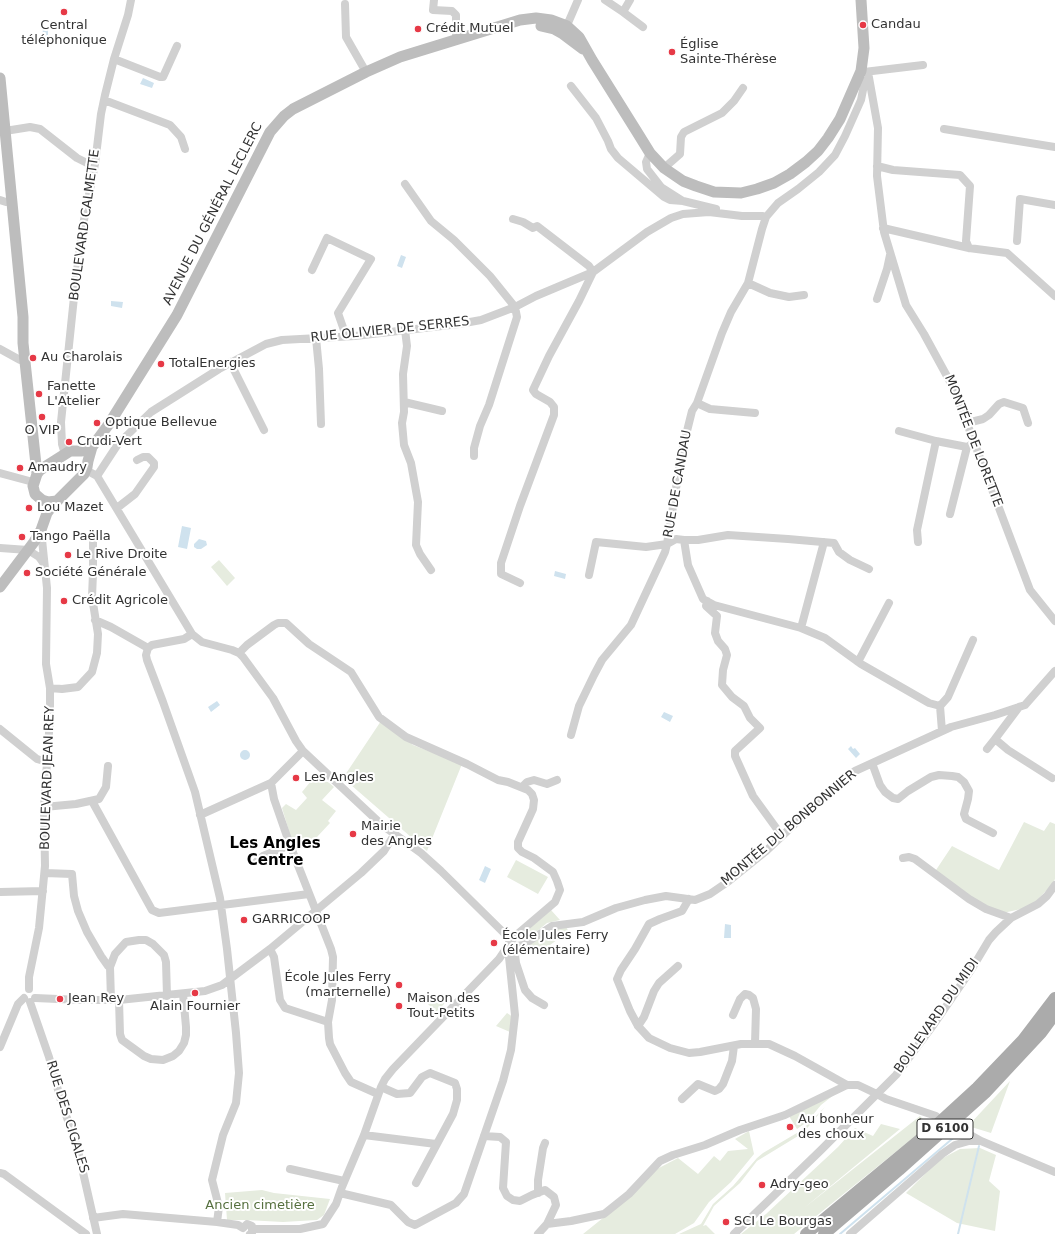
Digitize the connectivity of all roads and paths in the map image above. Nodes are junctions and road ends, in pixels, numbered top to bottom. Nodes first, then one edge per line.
1 (131, 0) edge
2 (434, 0) edge
3 (578, 0) edge
4 (605, 0) edge
5 (630, 0) edge
6 (861, 0) edge
7 (345, 4) dead end
8 (623, 12) junction
9 (642, 27) dead end
10 (565, 30) junction
11 (456, 40) junction
12 (178, 46) dead end
13 (114, 59) junction
14 (923, 65) dead end
15 (366, 72) junction
16 (863, 73) junction
17 (0, 78) edge
18 (0, 83) edge
19 (571, 86) dead end
20 (743, 88) dead end
21 (104, 100) junction
22 (944, 129) dead end
23 (5, 131) junction
24 (1055, 147) edge
25 (185, 149) dead end
26 (650, 153) junction
27 (94, 164) junction
28 (877, 166) junction
29 (664, 168) junction
30 (405, 184) dead end
31 (5, 200) edge
32 (683, 201) junction
33 (1055, 205) edge
34 (730, 214) junction
35 (766, 217) junction
36 (513, 219) dead end
37 (883, 228) junction
38 (1017, 241) dead end
39 (969, 248) junction
40 (890, 254) junction
41 (312, 270) dead end
42 (593, 272) junction
43 (748, 283) junction
44 (804, 295) dead end
45 (1055, 296) edge
46 (877, 299) dead end
47 (515, 306) junction
48 (405, 330) junction
49 (346, 336) junction
50 (316, 338) junction
51 (0, 349) edge
52 (25, 360) junction
53 (230, 362) junction
54 (404, 402) junction
55 (696, 403) junction
56 (442, 411) dead end
57 (755, 414) dead end
58 (967, 423) junction
59 (1028, 423) dead end
60 (321, 424) dead end
61 (264, 430) dead end
62 (899, 431) dead end
63 (936, 441) junction
64 (970, 445) junction
65 (92, 447) junction
66 (78, 451) junction
67 (65, 454) junction
68 (474, 456) dead end
69 (35, 458) junction
70 (138, 460) dead end
71 (51, 464) junction
72 (87, 466) junction
73 (0, 473) edge
74 (97, 476) junction
75 (35, 478) junction
76 (42, 500) junction
77 (57, 501) junction
78 (117, 508) junction
79 (47, 513) junction
80 (950, 514) dead end
81 (41, 530) junction
82 (684, 540) junction
83 (93, 542) dead end
84 (824, 542) junction
85 (918, 542) dead end
86 (667, 544) junction
87 (0, 548) edge
88 (28, 550) junction
89 (45, 565) junction
90 (869, 569) dead end
91 (431, 570) dead end
92 (589, 575) dead end
93 (520, 583) dead end
94 (0, 587) edge
95 (707, 601) junction
96 (889, 603) dead end
97 (95, 620) junction
98 (1055, 621) edge
99 (801, 628) junction
100 (192, 634) junction
101 (973, 640) dead end
102 (148, 648) junction
103 (239, 653) junction
104 (858, 662) junction
105 (1055, 671) edge
106 (50, 688) junction
107 (940, 706) junction
108 (1019, 707) junction
109 (0, 728) edge
110 (942, 731) junction
111 (571, 735) dead end
112 (995, 739) junction
113 (986, 749) dead end
114 (303, 751) junction
115 (47, 762) junction
116 (872, 763) junction
117 (108, 766) dead end
118 (1052, 778) dead end
119 (557, 780) dead end
120 (271, 783) junction
121 (522, 787) junction
122 (92, 801) junction
123 (44, 807) junction
124 (200, 815) junction
125 (993, 833) dead end
126 (394, 835) junction
127 (782, 836) junction
128 (290, 845) junction
129 (903, 858) dead end
130 (257, 861) dead end
131 (45, 873) junction
132 (1055, 886) edge
133 (43, 891) junction
134 (0, 892) edge
135 (309, 894) junction
136 (689, 899) junction
137 (221, 905) junction
138 (316, 911) junction
139 (1011, 918) junction
140 (510, 944) junction
141 (270, 949) junction
142 (678, 966) dead end
143 (110, 967) junction
144 (230, 979) junction
145 (183, 994) junction
146 (167, 996) junction
147 (1055, 998) edge
148 (30, 999) junction
149 (115, 1000) junction
150 (544, 1005) dead end
151 (1055, 1014) edge
152 (733, 1015) dead end
153 (328, 1022) junction
154 (638, 1026) junction
155 (755, 1043) junction
156 (734, 1046) junction
157 (0, 1047) edge
158 (847, 1085) junction
159 (380, 1090) junction
160 (877, 1094) junction
161 (682, 1099) dead end
162 (936, 1116) dead end
163 (965, 1132) tunnel mouth
164 (364, 1135) junction
165 (484, 1136) junction
166 (981, 1141) junction
167 (545, 1143) dead end
168 (436, 1144) junction
169 (290, 1169) dead end
170 (1055, 1172) edge
171 (0, 1173) edge
172 (344, 1181) junction
173 (416, 1183) dead end
174 (340, 1193) junction
175 (538, 1193) junction
176 (93, 1218) junction
177 (217, 1222) junction
178 (547, 1224) junction
179 (245, 1231) edge
180 (251, 1231) edge
181 (86, 1234) edge
182 (97, 1234) edge
183 (538, 1234) edge
184 (734, 1234) edge
185 (806, 1234) edge
186 (824, 1234) edge
187 (850, 1234) edge

1 - 13 street, BOULEVARD CALMETTE
2 - 11 street
3 - 10 street
4 - 8 street
5 - 8 street
6 - 16 main road, AVENUE DU GÉNÉRAL LECLERC
7 - 15 street
8 - 9 street
10 - 11 main road, AVENUE DU GÉNÉRAL LECLERC
10 - 26 main road, AVENUE DU GÉNÉRAL LECLERC
11 - 15 main road, AVENUE DU GÉNÉRAL LECLERC
12 - 13 street
13 - 21 street, BOULEVARD CALMETTE
14 - 16 street
15 - 65 main road, AVENUE DU GÉNÉRAL LECLERC
16 - 28 street, MONTÉE DE LORETTE
16 - 29 main road, AVENUE DU GÉNÉRAL LECLERC
16 - 35 street
17 - 18 main road
18 - 23 main road
19 - 32 street
20 - 29 street
21 - 25 street
21 - 27 street, BOULEVARD CALMETTE
22 - 24 street
23 - 27 street
23 - 31 main road
26 - 29 main road, AVENUE DU GÉNÉRAL LECLERC
26 - 32 street
27 - 67 street, BOULEVARD CALMETTE
28 - 37 street, MONTÉE DE LORETTE
28 - 39 street
30 - 47 street
31 - 52 main road
32 - 34 street
33 - 38 street
34 - 35 street, RUE OLIVIER DE SERRES
34 - 42 street, RUE OLIVIER DE SERRES
35 - 43 street, RUE DE CANDAU
36 - 42 street
37 - 39 street
37 - 40 street, MONTÉE DE LORETTE
39 - 45 street
40 - 46 street
40 - 58 street, MONTÉE DE LORETTE
41 - 49 street
42 - 47 street, RUE OLIVIER DE SERRES
42 - 93 street
43 - 44 street
43 - 55 street, RUE DE CANDAU
47 - 48 street, RUE OLIVIER DE SERRES
47 - 68 street
48 - 49 street, RUE OLIVIER DE SERRES
48 - 54 street
49 - 50 street, RUE OLIVIER DE SERRES
50 - 53 street, RUE OLIVIER DE SERRES
50 - 60 street
51 - 52 street
52 - 69 main road
53 - 61 street
53 - 74 street, RUE OLIVIER DE SERRES
54 - 56 street
54 - 91 street
55 - 57 street
55 - 86 street, RUE DE CANDAU
58 - 59 street
58 - 64 street, MONTÉE DE LORETTE
62 - 63 street
63 - 64 street
63 - 85 street
64 - 80 street
64 - 98 street, MONTÉE DE LORETTE
65 - 66 main road
65 - 72 main road
66 - 67 main road
66 - 72 main road
67 - 71 main road
69 - 71 main road
69 - 75 main road
70 - 78 street
71 - 75 main road
72 - 74 street
72 - 77 main road
73 - 75 street
74 - 78 street
75 - 76 main road
76 - 77 main road
76 - 79 main road
77 - 79 main road
78 - 100 street
79 - 81 main road
81 - 88 main road
81 - 89 street, BOULEVARD JEAN REY
82 - 84 street
82 - 86 street, RUE DE CANDAU
82 - 95 street, RUE DE CANDAU
83 - 97 street
84 - 90 street
84 - 99 street
86 - 92 street
86 - 111 street
87 - 88 street
88 - 89 street
88 - 94 main road
89 - 106 street, BOULEVARD JEAN REY
95 - 99 street
95 - 127 street
96 - 104 street
97 - 102 street
97 - 106 street
99 - 104 street
100 - 102 street
100 - 103 street
101 - 107 street
102 - 124 street
103 - 114 street
103 - 121 street
104 - 107 street
105 - 108 street, MONTÉE DU BONBONNIER
106 - 115 street, BOULEVARD JEAN REY
107 - 110 street
108 - 110 street, MONTÉE DU BONBONNIER
108 - 112 street
109 - 115 street
110 - 116 street, MONTÉE DU BONBONNIER
112 - 113 street
112 - 118 street
114 - 120 street
114 - 126 street
115 - 123 street, BOULEVARD JEAN REY
116 - 125 street
116 - 127 street, MONTÉE DU BONBONNIER
117 - 122 street
119 - 121 street
120 - 124 street
120 - 128 street
121 - 140 street
122 - 123 street
122 - 137 street
123 - 131 street, BOULEVARD JEAN REY
124 - 137 street
126 - 138 street
126 - 140 street
127 - 136 street, MONTÉE DU BONBONNIER
128 - 130 street
128 - 135 street
129 - 139 street
131 - 133 street, BOULEVARD JEAN REY
131 - 143 street
132 - 139 street, BOULEVARD DU MIDI
133 - 134 street
133 - 148 street, BOULEVARD JEAN REY
135 - 137 street
135 - 138 street
136 - 140 street, MONTÉE DU BONBONNIER
136 - 154 street
137 - 144 street
138 - 141 street
138 - 153 street
139 - 160 street, BOULEVARD DU MIDI
140 - 150 street
140 - 159 street
140 - 165 street
141 - 144 street
141 - 153 street
142 - 154 street
143 - 146 street
143 - 149 street
144 - 145 street
144 - 177 street
145 - 146 street
145 - 149 street
146 - 149 street
147 - 185 main road, D 6100
148 - 149 street
148 - 157 street
148 - 176 street, RUE DES CIGALES
151 - 186 main road, D 6100
152 - 155 street
153 - 159 street
154 - 156 street
155 - 156 street
155 - 158 street
156 - 161 street
158 - 160 street
158 - 178 street
159 - 164 street
159 - 168 street
160 - 162 street
160 - 184 street, BOULEVARD DU MIDI
163 - 166 street
164 - 168 street
164 - 172 street
165 - 174 street
165 - 175 street
166 - 170 street
166 - 187 street
167 - 175 street
168 - 173 street
169 - 172 street
171 - 181 street
172 - 174 street
174 - 180 street
175 - 178 street
176 - 177 street
176 - 182 street, RUE DES CIGALES
177 - 179 street
178 - 183 street
179 - 180 street

